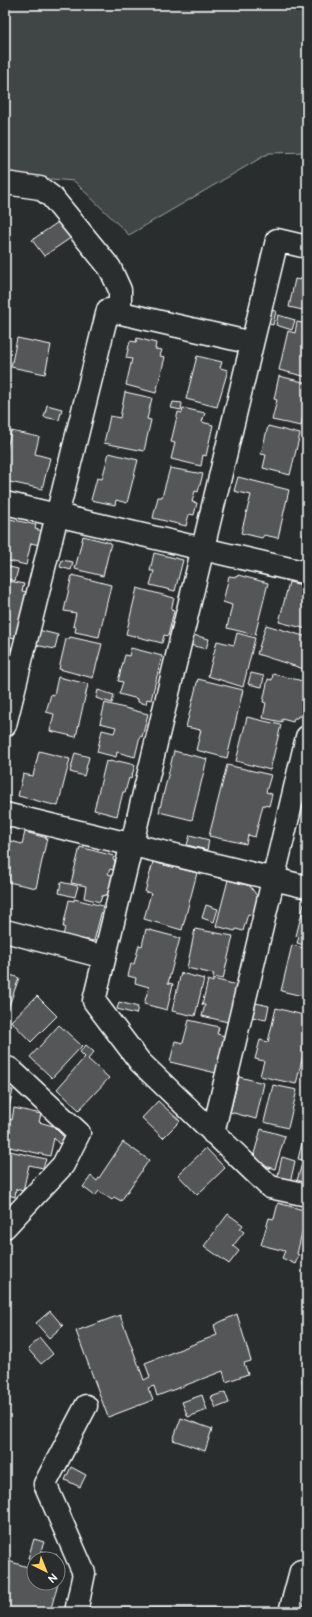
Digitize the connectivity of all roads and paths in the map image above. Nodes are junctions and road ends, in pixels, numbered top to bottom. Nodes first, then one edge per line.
1 (5, 183) edge
2 (307, 247) edge
3 (120, 313) junction
4 (252, 343) junction
5 (5, 503) edge
6 (57, 515) junction
7 (202, 549) junction
8 (307, 573) edge
9 (5, 725) edge
10 (307, 737) edge
11 (5, 814) edge
12 (131, 845) junction
13 (273, 879) junction
14 (307, 887) edge
15 (5, 931) edge
16 (104, 957) junction
17 (5, 1067) edge
18 (213, 1133) junction
19 (307, 1195) edge
20 (9, 1218) edge
21 (86, 1406) dead end
22 (301, 1571) dead end
23 (76, 1612) edge
24 (290, 1612) edge

1 - 3 street
2 - 4 street
3 - 4 street
3 - 6 street
4 - 7 street
5 - 6 street
6 - 7 street
6 - 9 street
7 - 8 street
7 - 12 street
10 - 13 street
11 - 12 street
12 - 13 street
12 - 16 street
13 - 14 street
13 - 18 street
15 - 16 street
16 - 18 street
17 - 20 street
18 - 19 street
21 - 23 street
22 - 24 street

